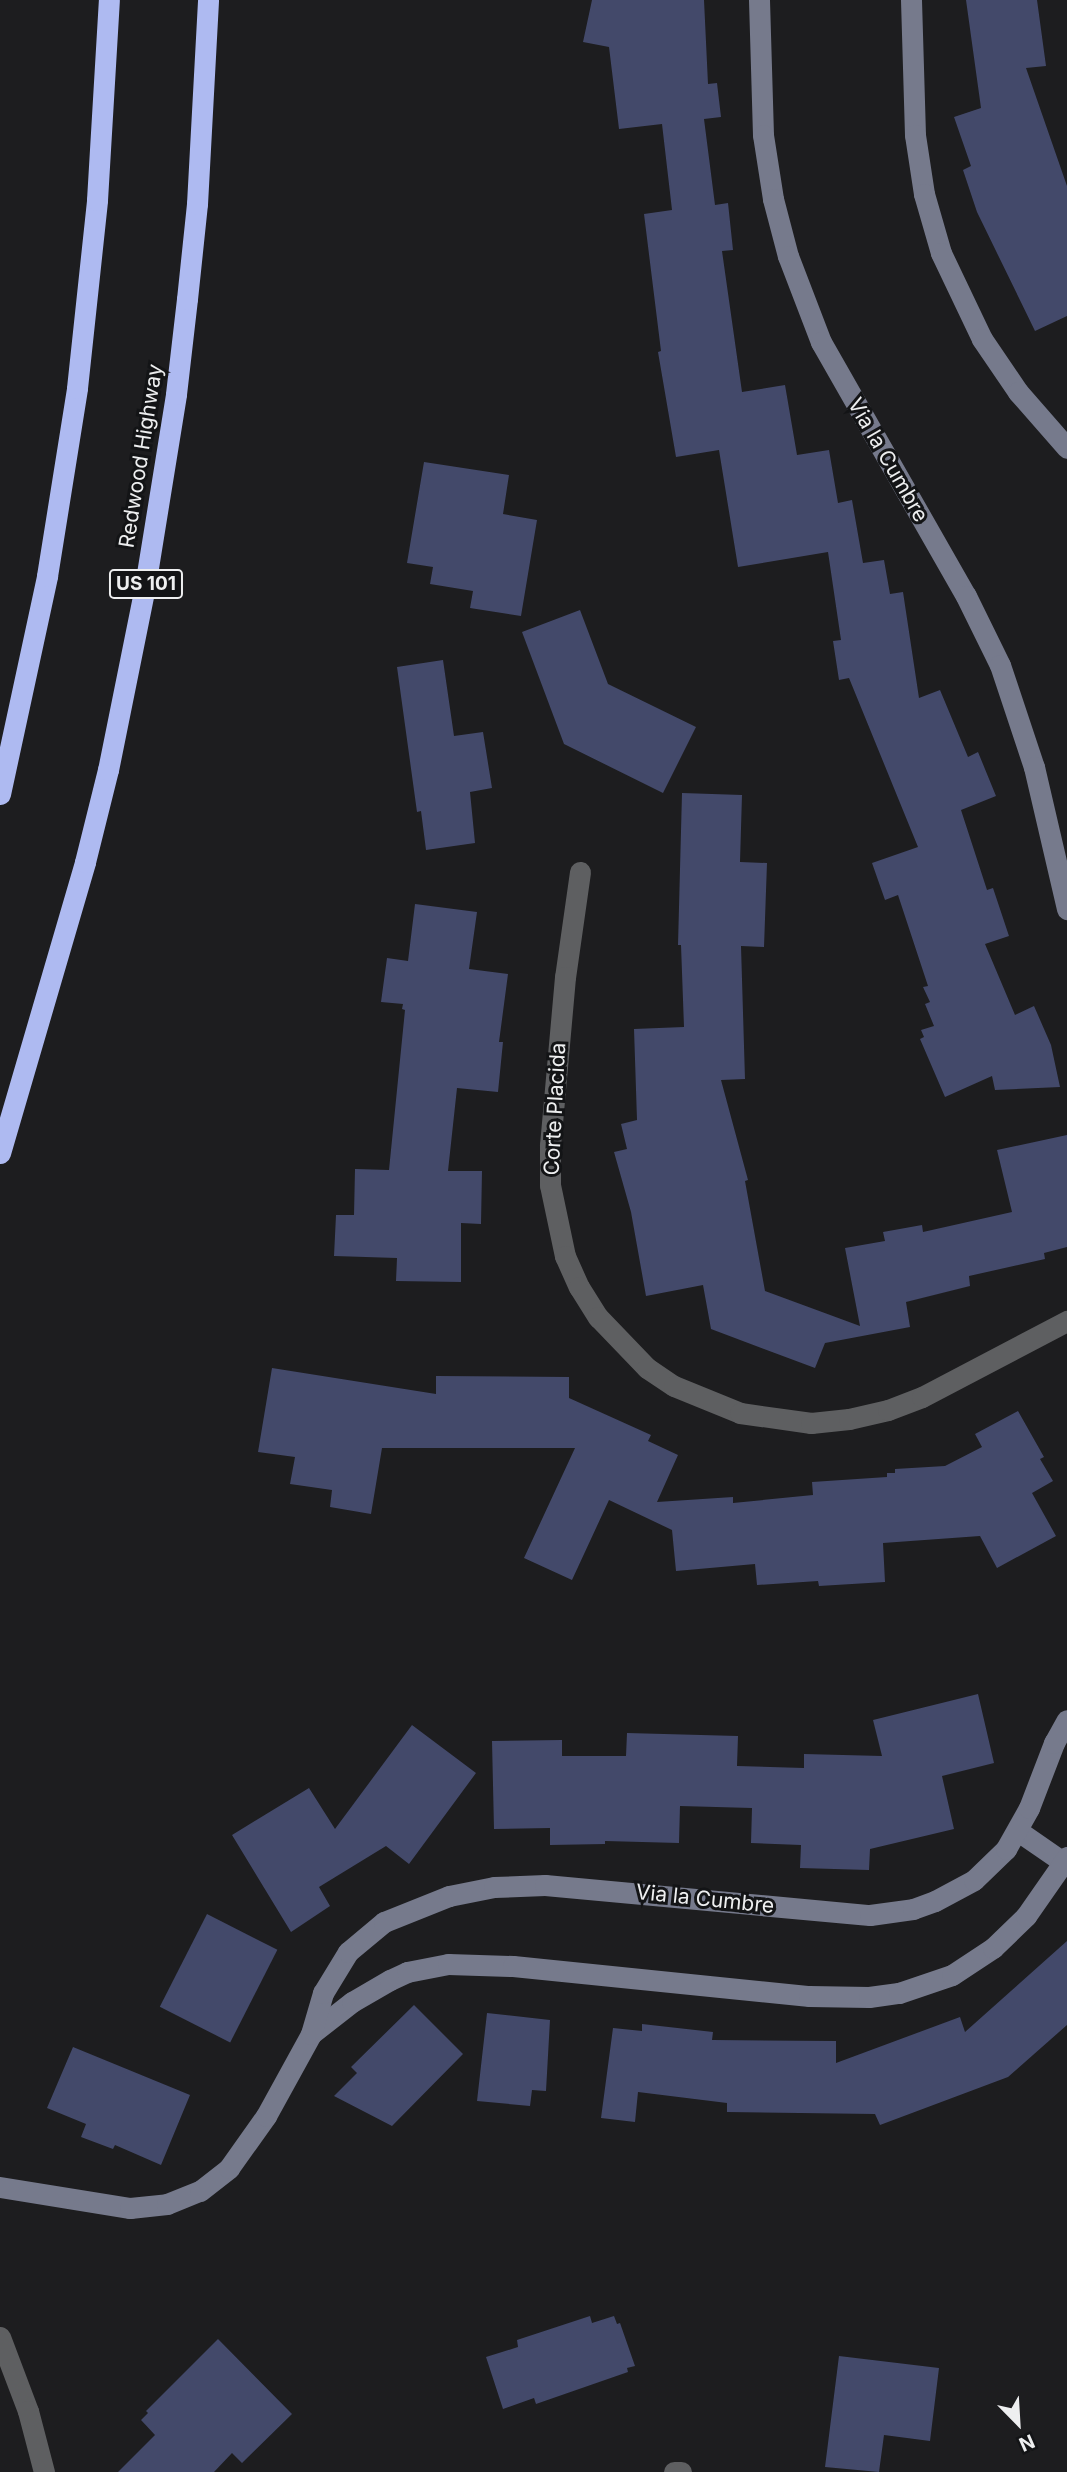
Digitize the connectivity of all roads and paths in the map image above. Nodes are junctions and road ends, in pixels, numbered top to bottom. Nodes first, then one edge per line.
1 (109, 0) edge
2 (208, 0) edge
3 (759, 0) edge
4 (911, 0) edge
5 (1067, 448) edge
6 (0, 794) edge
7 (580, 872) dead end
8 (1067, 909) edge
9 (0, 1153) edge
10 (1067, 1321) edge
11 (1067, 1720) edge
12 (1018, 1830) junction
13 (1065, 1859) edge
14 (311, 2034) junction
15 (0, 2187) edge
16 (0, 2337) edge
17 (44, 2472) edge
18 (674, 2472) edge
19 (681, 2472) edge

1 - 6 highway
2 - 9 highway, Redwood Highway / US 101
3 - 8 street, Via la Cumbre
4 - 5 street
7 - 10 street, Corte Placida
11 - 12 street, Via la Cumbre
12 - 13 street
12 - 14 street, Via la Cumbre
13 - 14 street, Via la Cumbre
14 - 15 street, Via la Cumbre
16 - 17 street
18 - 19 street

